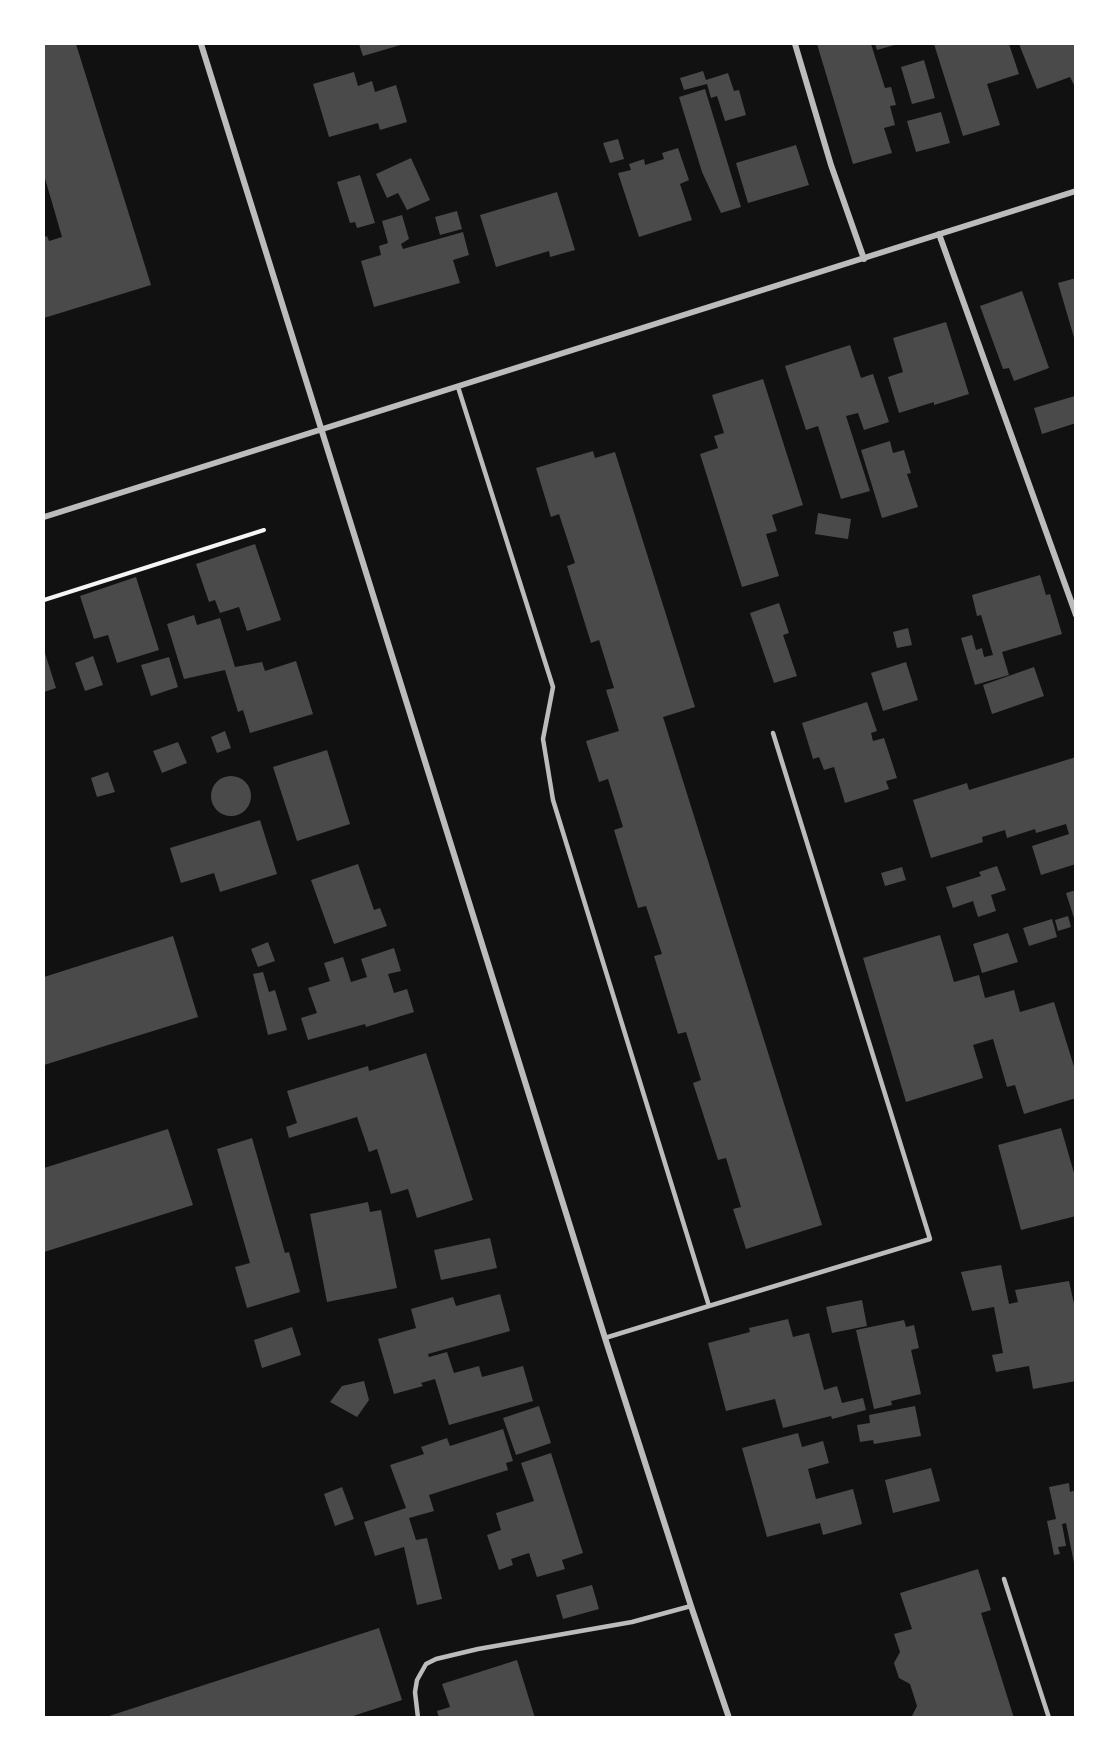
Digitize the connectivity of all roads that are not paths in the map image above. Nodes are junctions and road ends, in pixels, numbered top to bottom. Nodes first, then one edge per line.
1 (201, 44) edge
2 (795, 44) edge
3 (1076, 191) edge
4 (939, 234) junction
5 (864, 259) junction
6 (458, 387) junction
7 (321, 431) junction
8 (44, 517) edge
9 (1076, 615) edge
10 (773, 733) dead end
11 (709, 1306) junction
12 (605, 1338) junction
13 (1004, 1580) dead end
14 (691, 1606) junction
15 (418, 1718) edge
16 (729, 1718) edge
17 (1049, 1718) edge

1 - 7 street
2 - 5 street
3 - 4 street
4 - 5 street
4 - 9 street
5 - 6 street
6 - 7 street
6 - 11 lane
7 - 8 street
7 - 12 street
10 - 11 lane
11 - 12 lane
12 - 14 street
13 - 17 lane
14 - 15 lane
14 - 16 street

